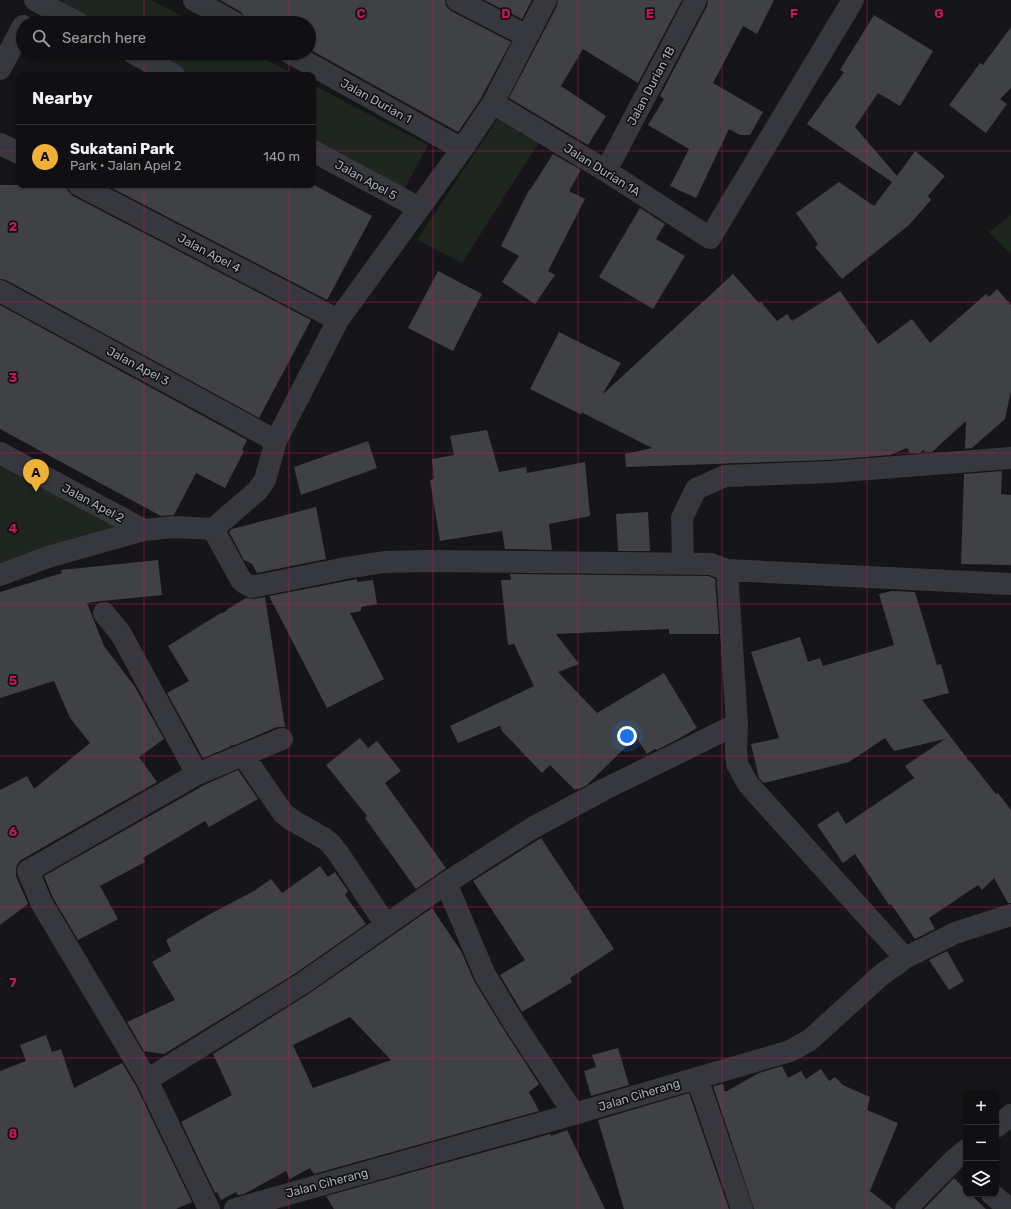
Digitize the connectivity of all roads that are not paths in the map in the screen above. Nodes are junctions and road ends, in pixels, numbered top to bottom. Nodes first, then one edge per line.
1 (36, 0) edge
2 (194, 0) edge
3 (457, 0) edge
4 (546, 0) edge
5 (696, 0) edge
6 (852, 0) edge
7 (28, 16) edge
8 (65, 16) edge
9 (223, 16) edge
10 (527, 36) junction
11 (16, 39) edge
12 (146, 60) edge
13 (303, 60) edge
14 (0, 69) edge
15 (168, 72) edge
16 (493, 103) junction
17 (0, 144) edge
18 (462, 149) junction
19 (16, 152) edge
20 (316, 153) edge
21 (606, 171) junction
22 (85, 188) edge
23 (419, 208) junction
24 (0, 291) edge
25 (338, 320) junction
26 (276, 441) junction
27 (0, 453) edge
28 (1011, 458) edge
29 (213, 529) junction
30 (144, 530) junction
31 (683, 564) junction
32 (727, 570) junction
33 (0, 575) edge
34 (1011, 584) edge
35 (104, 613) dead end
36 (737, 724) junction
37 (282, 739) dead end
38 (243, 755) junction
39 (197, 774) junction
40 (446, 883) junction
41 (1011, 915) edge
42 (386, 925) junction
43 (904, 958) junction
44 (697, 1078) junction
45 (147, 1080) junction
46 (574, 1114) junction
47 (1011, 1115) edge
48 (998, 1125) edge
49 (962, 1160) edge
50 (995, 1197) edge
51 (209, 1209) edge
52 (234, 1209) edge
53 (742, 1209) edge
54 (906, 1209) edge
55 (1009, 1209) edge

1 - 7 street
1 - 8 street
2 - 9 street
3 - 10 street
4 - 10 street
5 - 21 street, Jalan Durian 1B
6 - 21 street, Jalan Durian 1A
10 - 16 street
11 - 14 street
12 - 15 street
13 - 18 street, Jalan Durian 1
16 - 18 street
16 - 21 street, Jalan Durian 1A
17 - 19 street
18 - 23 street
20 - 23 street, Jalan Apel 5
22 - 25 street, Jalan Apel 4
23 - 25 street
24 - 26 street, Jalan Apel 3
25 - 26 street
26 - 29 street
27 - 30 street, Jalan Apel 2
28 - 31 street
29 - 30 street
29 - 31 street
30 - 33 street
31 - 32 street
32 - 34 street
32 - 36 street
35 - 39 street
36 - 40 street
36 - 43 street
37 - 38 street
38 - 39 street
38 - 42 street
39 - 45 street
40 - 42 street
40 - 46 street
41 - 43 street, Jalan Ciherang
42 - 45 street
43 - 44 street, Jalan Ciherang
44 - 46 street, Jalan Ciherang
44 - 53 street
45 - 51 street
46 - 52 street, Jalan Ciherang
47 - 48 street
49 - 54 street
50 - 55 street

